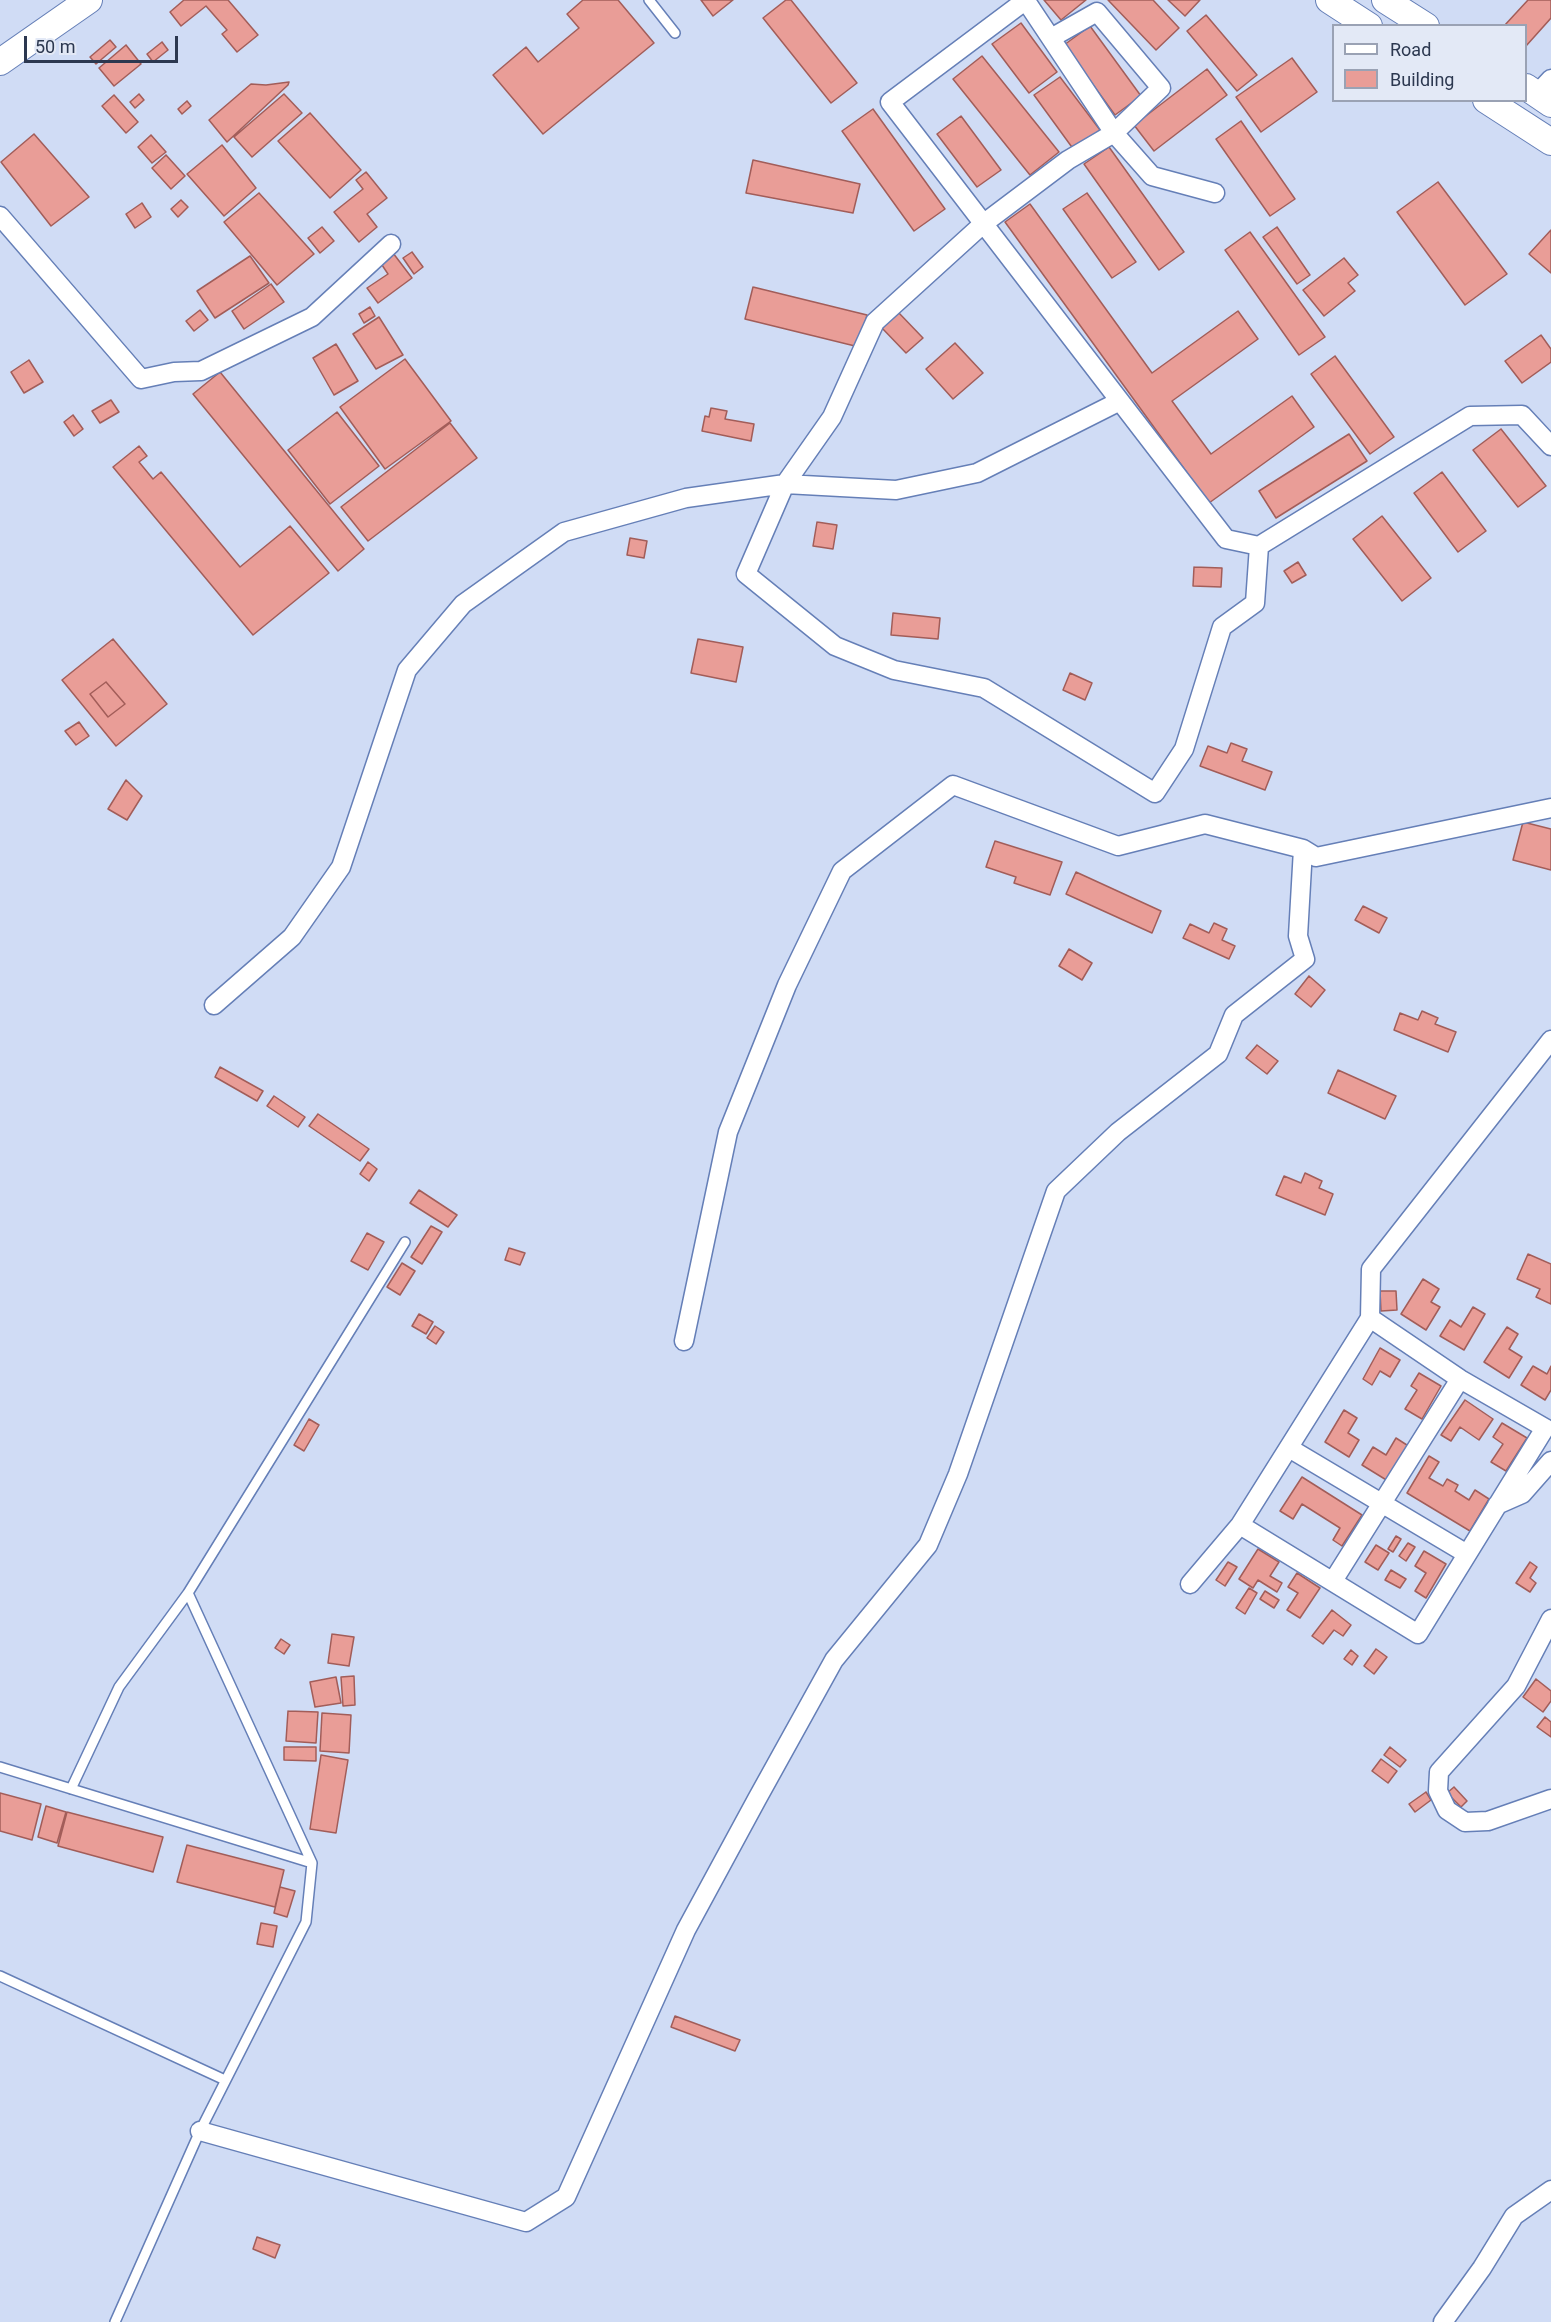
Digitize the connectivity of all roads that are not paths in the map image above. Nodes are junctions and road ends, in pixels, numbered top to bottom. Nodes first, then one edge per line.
1 (89, 0) edge
2 (649, 0) edge
3 (1026, 0) edge
4 (1329, 0) edge
5 (1385, 0) edge
6 (1366, 24) edge
7 (1423, 24) edge
8 (675, 33) dead end
9 (1050, 38) junction
10 (0, 62) edge
11 (1489, 102) edge
12 (1114, 133) junction
13 (1551, 142) edge
14 (1215, 193) dead end
15 (0, 216) edge
16 (983, 224) junction
17 (391, 244) dead end
18 (1120, 401) junction
19 (1551, 446) edge
20 (785, 484) junction
21 (1259, 546) junction
22 (1551, 808) edge
23 (1303, 849) junction
24 (214, 1005) dead end
25 (1551, 1040) edge
26 (405, 1242) dead end
27 (1370, 1318) junction
28 (684, 1341) dead end
29 (1460, 1379) junction
30 (1289, 1448) junction
31 (1551, 1461) edge
32 (1383, 1505) junction
33 (1497, 1505) junction
34 (1240, 1525) junction
35 (1467, 1554) junction
36 (1333, 1581) junction
37 (1190, 1584) dead end
38 (188, 1593) junction
39 (1551, 1620) edge
40 (0, 1767) edge
41 (71, 1789) junction
42 (1551, 1799) edge
43 (312, 1863) junction
44 (0, 1976) edge
45 (225, 2080) junction
46 (200, 2131) junction
47 (1551, 2190) edge
48 (115, 2322) edge
49 (1443, 2322) edge

1 - 10 main road
2 - 8 lane
3 - 9 street
3 - 16 street
4 - 6 main road
5 - 7 main road
9 - 12 street
9 - 12 street
11 - 13 main road
12 - 14 street
12 - 16 street
15 - 17 street
16 - 18 street
16 - 20 street
18 - 20 street
18 - 21 street
19 - 21 street
20 - 21 street
20 - 24 street
22 - 23 street
23 - 28 street
23 - 46 street
25 - 27 street
26 - 38 lane
27 - 29 street
27 - 30 street
29 - 32 street
29 - 33 street
30 - 32 street
30 - 34 street
31 - 33 street
32 - 35 street
32 - 36 street
33 - 35 street
34 - 36 street
34 - 37 street
35 - 36 street
38 - 41 lane
38 - 43 lane
39 - 42 street
40 - 41 lane
41 - 43 lane
43 - 45 lane
44 - 45 lane
45 - 46 lane
46 - 48 lane
47 - 49 street

